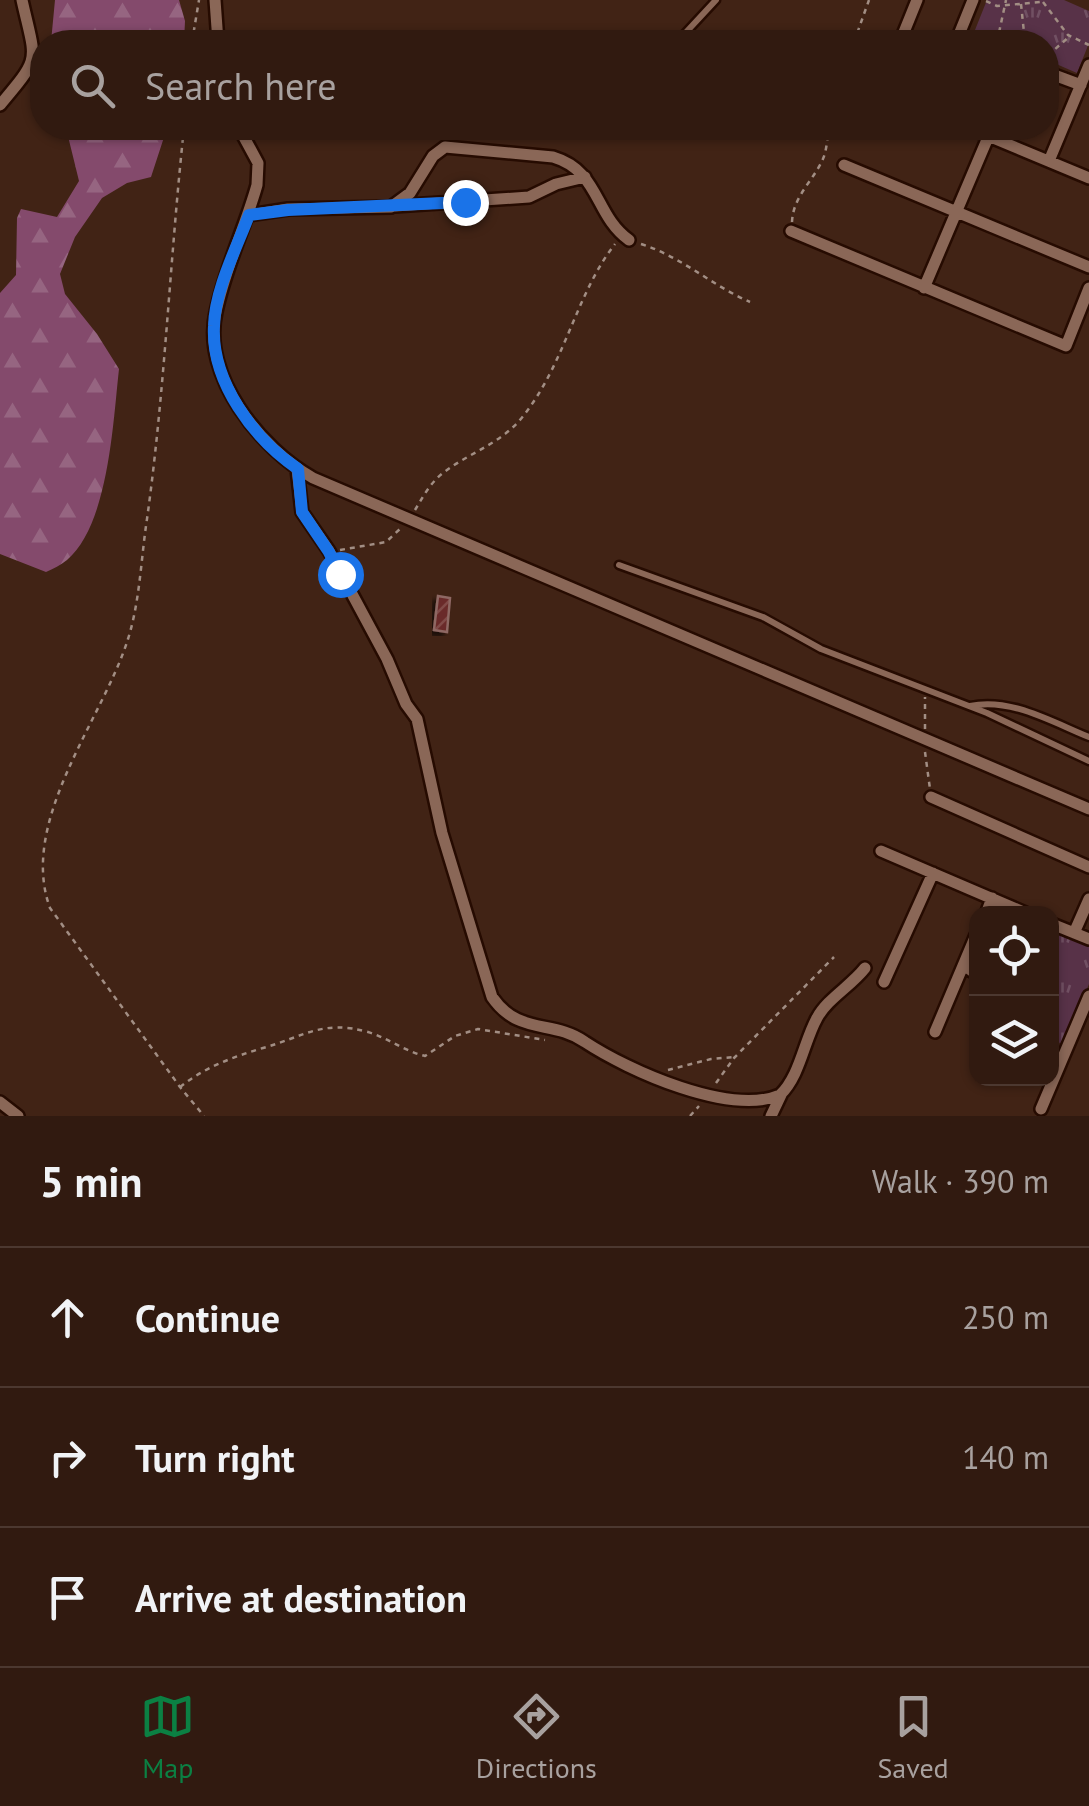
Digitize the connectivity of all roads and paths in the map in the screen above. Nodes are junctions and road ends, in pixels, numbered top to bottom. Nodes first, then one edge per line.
1 (22, 0) edge
2 (199, 0) edge
3 (214, 0) edge
4 (716, 0) edge
5 (869, 0) edge
6 (918, 0) edge
7 (974, 0) edge
8 (982, 0) edge
9 (1043, 1) edge
10 (1006, 2) edge
11 (1020, 3) junction
12 (194, 30) edge
13 (217, 30) edge
14 (688, 30) edge
15 (858, 30) edge
16 (905, 30) edge
17 (961, 30) edge
18 (1000, 30) edge
19 (1023, 30) edge
20 (30, 36) edge
21 (1070, 36) junction
22 (1089, 44) edge
23 (1059, 46) edge
24 (1089, 66) edge
25 (30, 68) edge
26 (1059, 77) edge
27 (1081, 86) junction
28 (0, 105) edge
29 (1059, 138) edge
30 (183, 140) edge
31 (246, 140) edge
32 (827, 140) edge
33 (987, 140) edge
34 (1008, 140) edge
35 (1058, 140) edge
36 (1049, 161) junction
37 (844, 164) dead end
38 (585, 177) junction
39 (1089, 178) edge
40 (391, 207) junction
41 (958, 212) junction
42 (249, 215) junction
43 (791, 231) joint
44 (625, 238) junction
45 (1089, 267) edge
46 (924, 288) junction
47 (1089, 288) edge
48 (750, 302) dead end
49 (298, 469) junction
50 (411, 517) junction
51 (329, 552) junction
52 (619, 565) dead end
53 (968, 707) junction
54 (1089, 737) edge
55 (1089, 761) edge
56 (931, 797) dead end
57 (1089, 809) edge
58 (881, 851) dead end
59 (1089, 866) edge
60 (933, 874) junction
61 (992, 898) junction
62 (1089, 899) edge
63 (989, 906) edge
64 (1010, 906) edge
65 (1059, 927) edge
66 (1074, 933) junction
67 (1089, 940) edge
68 (969, 952) edge
69 (834, 957) dead end
70 (964, 965) junction
71 (864, 968) dead end
72 (969, 969) edge
73 (884, 982) dead end
74 (1089, 996) edge
75 (935, 1032) dead end
76 (557, 1042) dead end
77 (1059, 1046) edge
78 (1065, 1052) junction
79 (735, 1058) junction
80 (638, 1076) junction
81 (180, 1088) junction
82 (780, 1095) junction
83 (0, 1102) edge
84 (700, 1105) junction
85 (1041, 1109) dead end
86 (18, 1116) edge
87 (204, 1116) edge
88 (690, 1116) edge
89 (771, 1116) edge

1 - 20 street
2 - 12 path
3 - 13 street
4 - 14 lane
5 - 15 path
6 - 16 street
7 - 17 street
8 - 10 path
9 - 11 path
9 - 21 path
10 - 11 path
10 - 18 path
11 - 19 path
21 - 22 path
21 - 23 path
24 - 27 street
25 - 28 street
26 - 27 street
27 - 29 street
30 - 81 path
31 - 42 street
32 - 43 path
33 - 41 street
34 - 36 street
35 - 36 street
36 - 39 street
37 - 41 street
38 - 40 street
38 - 40 street
38 - 44 street
40 - 42 street
41 - 45 street
41 - 46 street
42 - 49 street
43 - 46 street
44 - 48 path
44 - 50 path
46 - 47 street
49 - 50 street
49 - 51 street
50 - 51 path
50 - 57 street
51 - 80 street
52 - 53 lane
53 - 54 lane
53 - 55 lane
56 - 59 street
58 - 60 street
60 - 61 street
60 - 73 street
61 - 63 street
61 - 64 street
62 - 66 street
65 - 66 street
66 - 67 street
68 - 70 street
69 - 79 path
70 - 72 street
70 - 75 street
71 - 82 street
74 - 78 street
76 - 81 path
77 - 78 street
78 - 85 street
79 - 80 path
79 - 84 path
80 - 84 street
81 - 87 path
82 - 84 street
82 - 89 street
83 - 86 street
84 - 88 path

